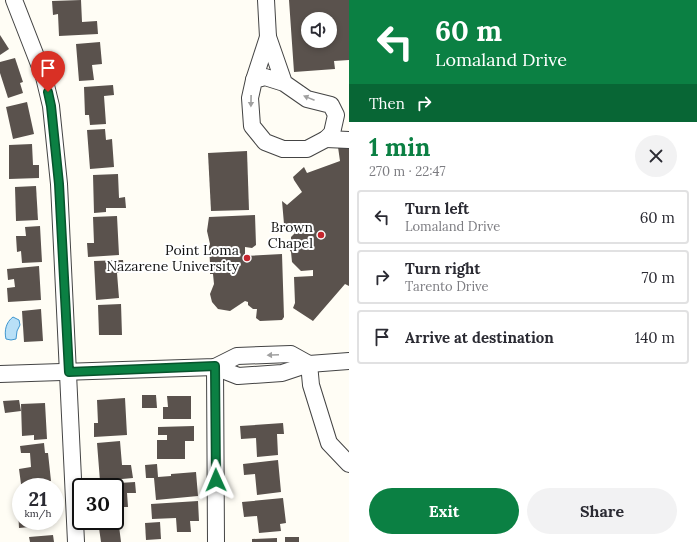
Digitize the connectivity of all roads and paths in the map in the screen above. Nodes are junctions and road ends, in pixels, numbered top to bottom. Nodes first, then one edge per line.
1 (14, 0) edge
2 (266, 0) edge
3 (268, 37) junction
4 (254, 80) junction
5 (284, 83) junction
6 (331, 105) junction
7 (349, 110) edge
8 (326, 139) junction
9 (349, 140) edge
10 (349, 361) edge
11 (309, 364) junction
12 (215, 366) junction
13 (69, 372) junction
14 (0, 374) edge
15 (349, 464) edge
16 (76, 542) edge
17 (216, 542) edge

1 - 13 street
2 - 3 street
3 - 4 street
3 - 5 street
4 - 5 street
4 -> 8 street
6 -> 5 street
6 - 7 street
6 - 8 street
8 - 9 street
10 - 11 street
11 - 12 street
11 - 15 street
12 - 13 street
12 - 17 street
13 - 14 street
13 - 16 street

